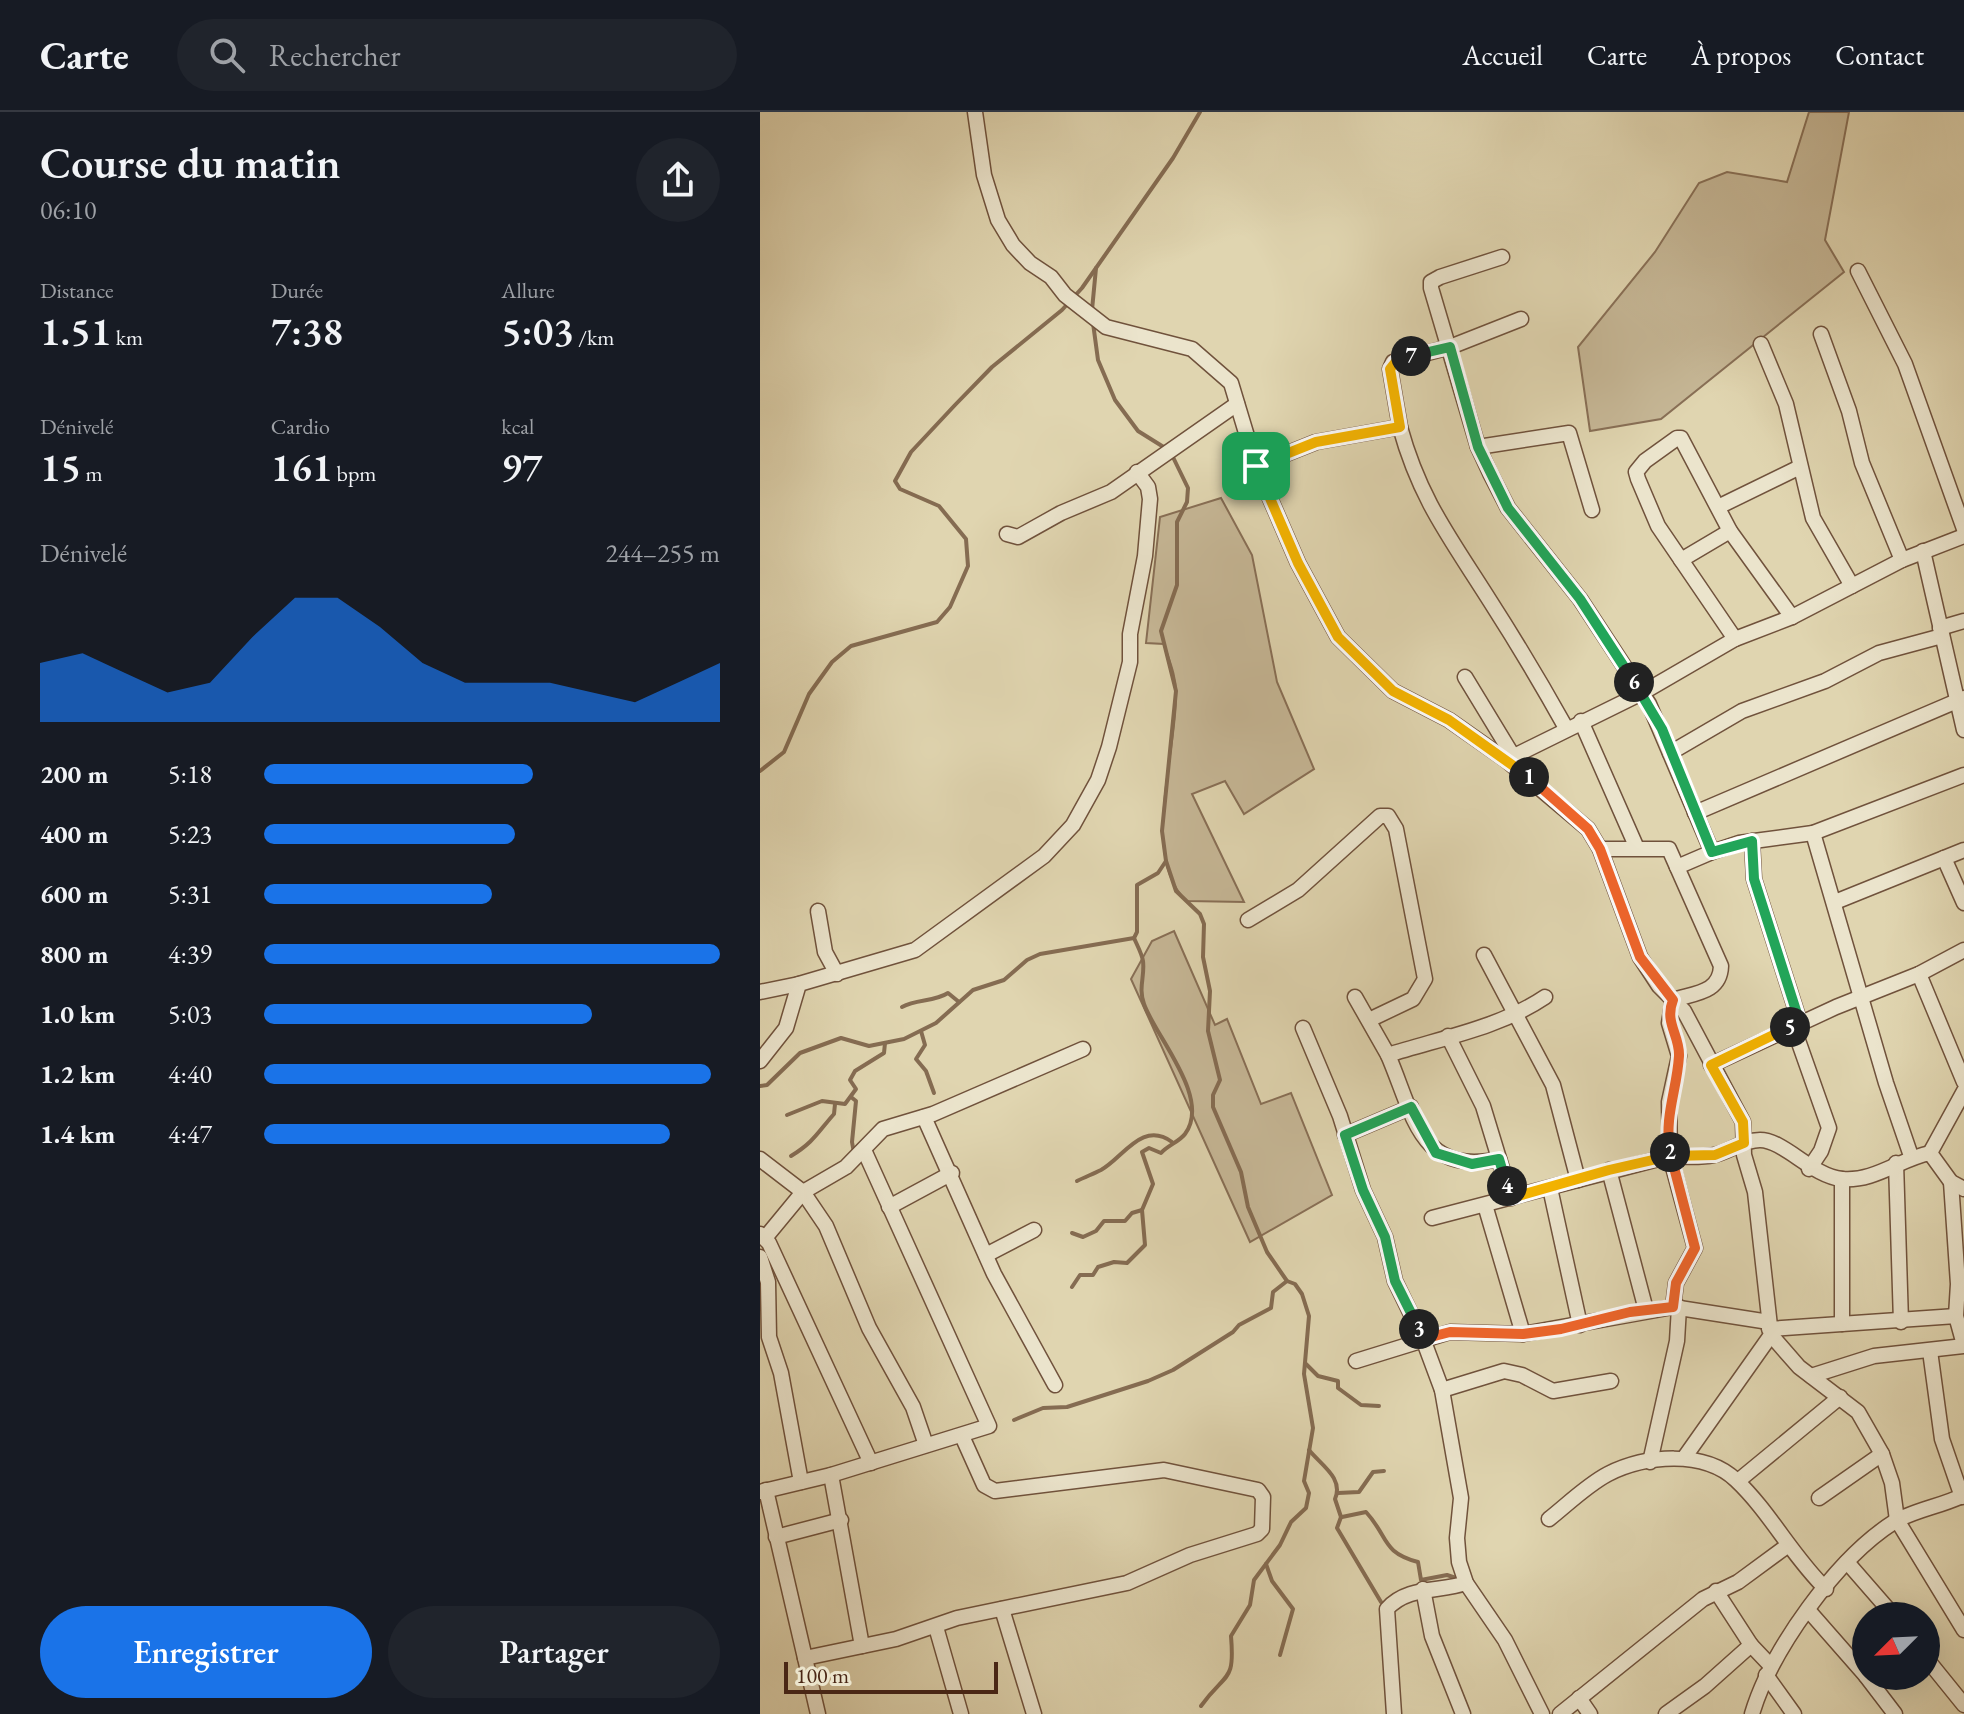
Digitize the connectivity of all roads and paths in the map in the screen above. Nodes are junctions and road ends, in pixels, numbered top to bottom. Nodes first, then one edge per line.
1 (975, 112) edge
2 (1502, 257) dead end
3 (1858, 271) dead end
4 (1521, 319) dead end
5 (1821, 334) dead end
6 (1761, 344) dead end
7 (1450, 347) junction
8 (1237, 404) junction
9 (1400, 427) junction
10 (1478, 447) junction
11 (1256, 466) junction
12 (1800, 467) junction
13 (1137, 472) junction
14 (1718, 507) junction
15 (1592, 510) dead end
16 (1964, 529) edge
17 (1730, 531) junction
18 (1007, 534) dead end
19 (1964, 536) edge
20 (1923, 551) junction
21 (1681, 560) junction
22 (1902, 560) junction
23 (1852, 586) junction
24 (1792, 617) junction
25 (1964, 621) edge
26 (1941, 632) junction
27 (1735, 639) junction
28 (1465, 677) dead end
29 (1642, 693) junction
30 (1960, 700) edge
31 (1581, 721) junction
32 (1566, 728) junction
33 (1964, 730) edge
34 (1670, 753) junction
35 (1510, 758) junction
36 (1964, 775) edge
37 (1695, 813) junction
38 (1813, 833) junction
39 (1752, 841) junction
40 (1636, 846) junction
41 (1600, 849) junction
42 (1964, 850) edge
43 (1712, 852) junction
44 (1944, 858) junction
45 (1677, 867) junction
46 (1835, 902) junction
47 (1964, 903) edge
48 (818, 911) dead end
49 (1248, 920) dead end
50 (1964, 950) edge
51 (1484, 955) dead end
52 (837, 974) junction
53 (1919, 974) junction
54 (799, 984) junction
55 (760, 992) edge
56 (1355, 997) dead end
57 (1545, 997) dead end
58 (1862, 997) junction
59 (1673, 1000) junction
60 (1515, 1014) junction
61 (1369, 1020) junction
62 (1797, 1024) junction
63 (1303, 1028) dead end
64 (1448, 1036) junction
65 (1083, 1049) dead end
66 (1388, 1055) junction
67 (760, 1061) edge
68 (1711, 1065) junction
69 (1964, 1082) edge
70 (1964, 1091) edge
71 (1411, 1107) junction
72 (924, 1117) junction
73 (1345, 1135) junction
74 (1744, 1143) junction
75 (864, 1150) junction
76 (1930, 1153) junction
77 (1670, 1156) junction
78 (1911, 1156) junction
79 (760, 1159) edge
80 (1499, 1159) junction
81 (1896, 1163) junction
82 (1809, 1169) junction
83 (1609, 1170) junction
84 (952, 1173) junction
85 (1842, 1179) junction
86 (1578, 1180) junction
87 (1957, 1186) edge
88 (1550, 1188) junction
89 (803, 1192) junction
90 (1511, 1198) junction
91 (1485, 1205) junction
92 (889, 1207) junction
93 (1432, 1218) dead end
94 (1034, 1230) dead end
95 (763, 1245) edge
96 (986, 1255) junction
97 (1676, 1307) junction
98 (1646, 1310) junction
99 (1956, 1316) junction
100 (1901, 1322) junction
101 (1842, 1324) junction
102 (1580, 1325) junction
103 (1770, 1329) junction
104 (1523, 1334) junction
105 (1423, 1339) junction
106 (1964, 1346) edge
107 (1930, 1351) junction
108 (1356, 1361) dead end
109 (1811, 1376) junction
110 (1611, 1381) dead end
111 (1055, 1385) dead end
112 (1442, 1390) junction
113 (1840, 1397) junction
114 (962, 1436) junction
115 (926, 1445) junction
116 (1882, 1454) junction
117 (1684, 1458) junction
118 (1650, 1462) junction
119 (871, 1463) junction
120 (831, 1475) junction
121 (1738, 1481) junction
122 (801, 1482) junction
123 (763, 1491) edge
124 (1963, 1496) edge
125 (1819, 1498) dead end
126 (1549, 1519) dead end
127 (841, 1520) junction
128 (1897, 1520) junction
129 (776, 1537) junction
130 (1787, 1546) junction
131 (1847, 1562) junction
132 (1466, 1583) junction
133 (1423, 1589) junction
134 (1826, 1589) junction
135 (1716, 1591) junction
136 (1882, 1602) edge
137 (1002, 1609) junction
138 (1809, 1611) junction
139 (936, 1627) junction
140 (1964, 1630) edge
141 (1751, 1645) junction
142 (862, 1646) junction
143 (805, 1658) junction
144 (1852, 1660) edge
145 (1768, 1670) junction
146 (1940, 1675) edge
147 (1877, 1690) edge
148 (1579, 1698) junction
149 (1964, 1705) edge
150 (818, 1714) edge
151 (961, 1714) edge
152 (1034, 1714) edge
153 (1394, 1714) edge
154 (1463, 1714) edge
155 (1542, 1714) edge
156 (1560, 1714) edge
157 (1590, 1714) edge
158 (1666, 1714) edge
159 (1752, 1714) edge
160 (1794, 1714) edge
161 (1895, 1714) edge

1 - 8 street
2 - 7 street
3 - 16 street
4 - 7 street
5 - 22 street
6 - 12 street
7 - 9 street
7 - 10 street
8 - 11 street
8 - 13 street
9 - 11 street
9 - 32 street
10 - 15 street
10 - 29 street
11 - 35 street
12 - 14 street
12 - 23 street
13 - 18 street
13 - 52 street
14 - 17 street
14 - 21 street
17 - 21 street
17 - 24 street
19 - 20 street
20 - 22 street
20 - 26 street
21 - 27 street
22 - 23 street
23 - 24 street
24 - 27 street
25 - 26 street
26 - 30 street
26 - 34 street
27 - 29 street
28 - 35 street
29 - 31 street
29 - 34 street
30 - 33 street
30 - 37 street
31 - 32 street
31 - 40 street
32 - 35 street
34 - 37 street
35 - 41 street
36 - 38 street
37 - 43 street
38 - 39 street
38 - 46 street
39 - 43 street
39 - 62 street
40 - 41 street
40 - 45 street
41 - 59 street
42 - 44 street
43 - 45 street
44 - 46 street
44 - 47 street
45 - 59 street
46 - 58 street
48 - 52 street
49 - 61 street
50 - 53 street
51 - 60 street
52 - 54 street
53 - 58 street
53 - 69 street
54 - 55 street
54 - 67 street
56 - 61 street
57 - 60 street
58 - 62 street
58 - 78 street
59 - 68 street
59 - 77 street
60 - 64 street
60 - 86 street
61 - 66 street
62 - 68 street
62 - 82 street
63 - 73 street
64 - 66 street
64 - 80 street
65 - 72 street
66 - 71 street
68 - 74 street
70 - 76 street
71 - 73 street
71 - 80 street
72 - 75 street
72 - 84 street
73 - 105 street
74 - 77 street
74 - 82 street
74 - 103 street
75 - 89 street
75 - 92 street
76 - 78 street
76 - 87 street
77 - 83 street
77 - 97 street
78 - 81 street
79 - 89 street
80 - 90 street
81 - 85 street
81 - 100 street
82 - 85 street
83 - 86 street
83 - 98 street
84 - 92 street
84 - 96 street
85 - 101 street
86 - 88 street
87 - 99 street
88 - 90 street
88 - 102 street
89 - 95 street
89 - 115 street
90 - 91 street
91 - 93 street
91 - 104 street
92 - 114 street
94 - 96 street
95 - 119 street
95 - 122 street
96 - 111 street
97 - 98 street
97 - 103 street
97 - 118 street
98 - 102 street
99 - 100 street
99 - 106 street
100 - 101 street
101 - 103 street
102 - 104 street
103 - 109 street
103 - 117 street
104 - 105 street
105 - 108 street
105 - 112 street
106 - 107 street
107 - 109 street
107 - 124 street
109 - 113 street
110 - 112 street
112 - 132 street
113 - 116 street
113 - 121 street
114 - 115 street
114 - 137 street
115 - 119 street
116 - 125 street
116 - 128 street
117 - 118 street
117 - 121 street
118 - 126 street
119 - 120 street
120 - 122 street
120 - 127 street
121 - 130 street
122 - 123 street
123 - 129 street
124 - 128 street
127 - 129 street
127 - 142 street
128 - 131 street
128 - 140 street
129 - 143 street
130 - 134 street
130 - 135 street
131 - 134 street
131 - 136 street
132 - 133 street
132 - 155 street
133 - 153 street
133 - 154 street
134 - 138 street
135 - 141 street
135 - 148 street
137 - 139 street
137 - 152 street
138 - 144 street
138 - 145 street
139 - 142 street
139 - 151 street
141 - 145 street
141 - 158 street
142 - 143 street
143 - 150 street
145 - 159 street
145 - 160 street
146 - 149 street
147 - 161 street
148 - 156 street
148 - 157 street

